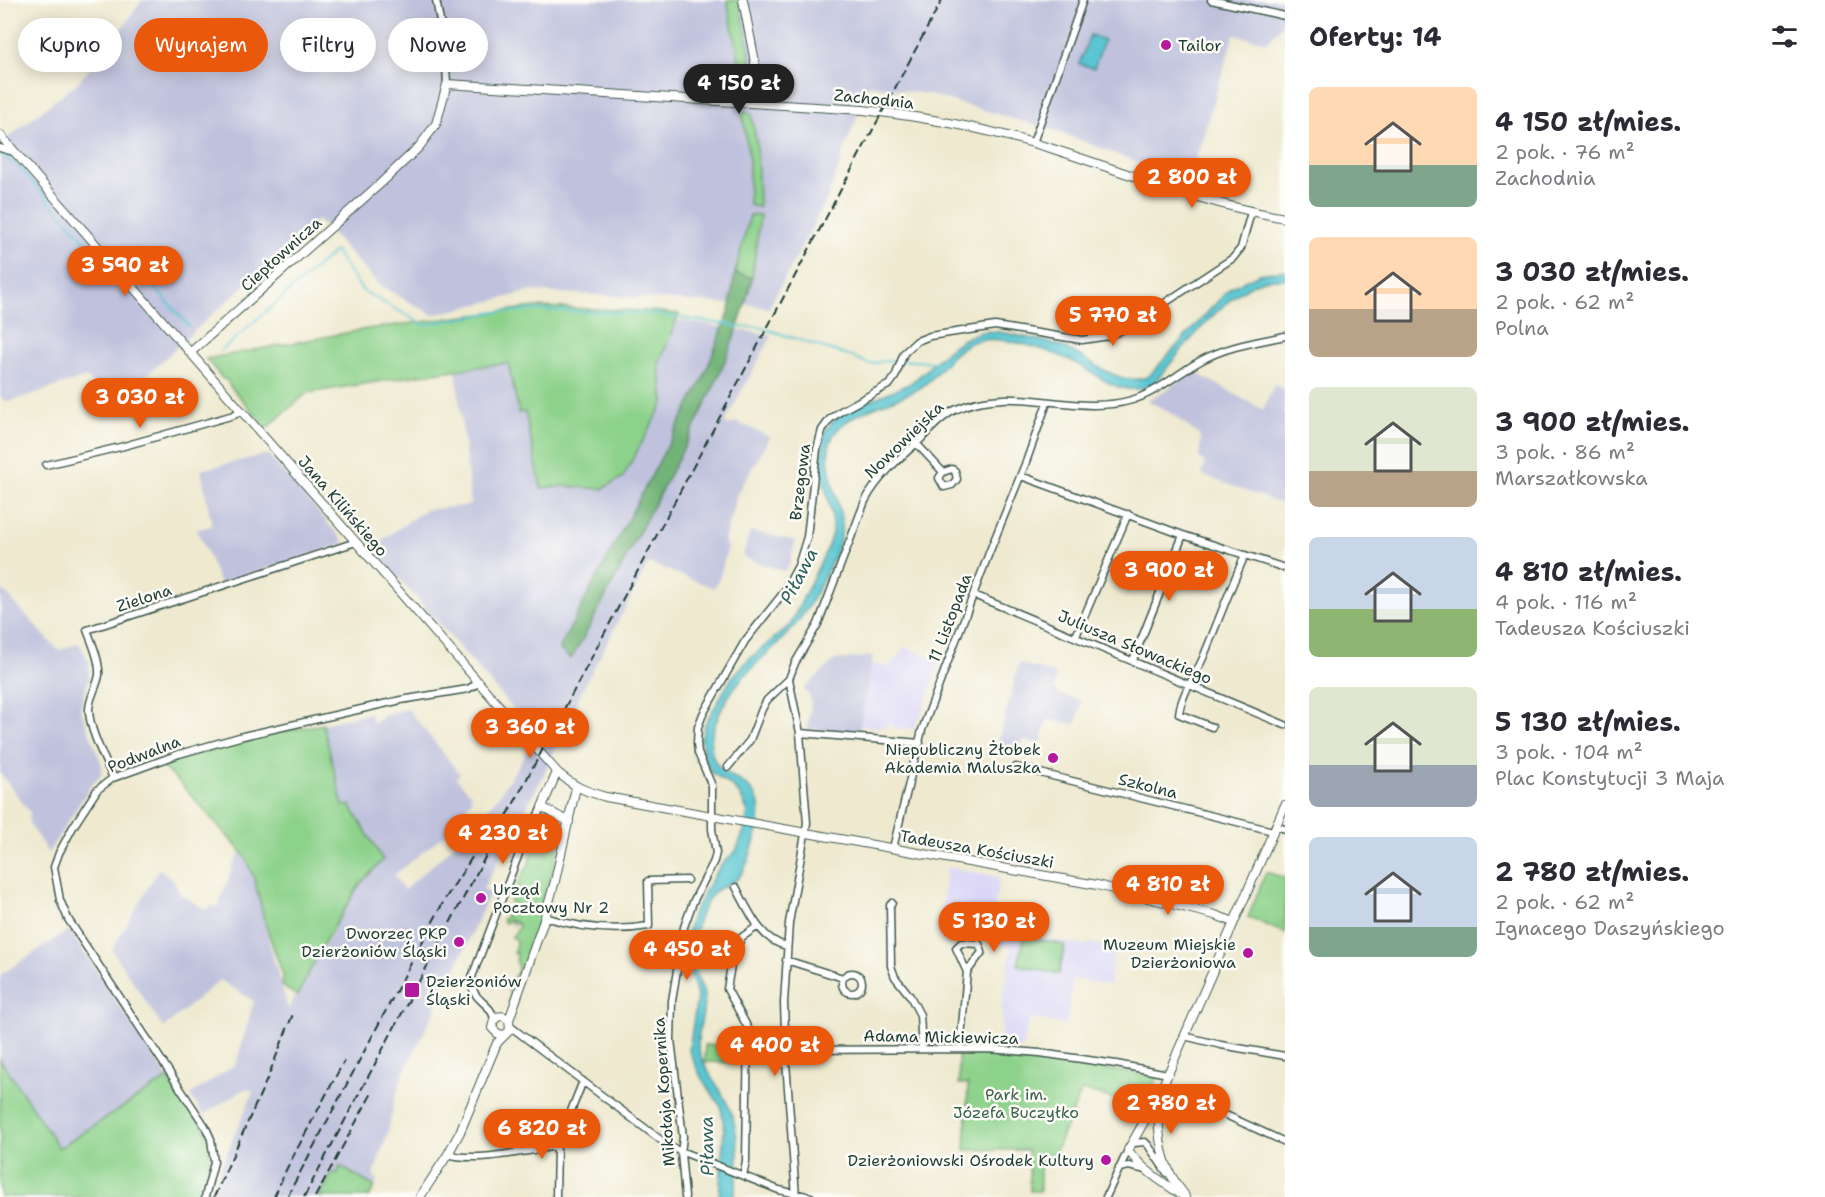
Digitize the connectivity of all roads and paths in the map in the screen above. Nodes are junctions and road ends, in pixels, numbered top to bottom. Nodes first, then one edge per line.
1 (436, 0) edge
2 (743, 0) edge
3 (1083, 0) edge
4 (1211, 0) edge
5 (1285, 16) edge
6 (447, 84) junction
7 (756, 103) junction
8 (0, 135) edge
9 (1033, 143) junction
10 (0, 148) edge
11 (15, 152) junction
12 (1251, 212) junction
13 (1285, 218) edge
14 (1285, 336) edge
15 (191, 352) junction
16 (1047, 403) junction
17 (241, 410) junction
18 (916, 443) junction
19 (46, 465) dead end
20 (943, 472) dead end
21 (1021, 476) junction
22 (1128, 514) junction
23 (1183, 535) junction
24 (356, 542) junction
25 (1245, 555) junction
26 (1285, 568) edge
27 (974, 595) junction
28 (1077, 636) junction
29 (1132, 660) junction
30 (789, 679) junction
31 (480, 682) junction
32 (1191, 684) junction
33 (1285, 725) edge
34 (1212, 727) dead end
35 (800, 733) junction
36 (920, 742) junction
37 (728, 767) dead end
38 (1016, 767) dead end
39 (557, 772) junction
40 (112, 778) junction
41 (576, 788) junction
42 (1285, 805) edge
43 (542, 807) junction
44 (712, 814) junction
45 (569, 822) junction
46 (1274, 829) junction
47 (1285, 829) edge
48 (806, 833) junction
49 (893, 848) junction
50 (687, 880) dead end
51 (736, 887) dead end
52 (892, 903) dead end
53 (545, 917) junction
54 (1234, 922) junction
55 (758, 927) junction
56 (787, 946) junction
57 (786, 960) junction
58 (967, 972) junction
59 (843, 978) dead end
60 (509, 1019) junction
61 (494, 1020) junction
62 (1184, 1036) junction
63 (500, 1037) junction
64 (960, 1048) junction
65 (922, 1049) junction
66 (785, 1050) junction
67 (1285, 1056) edge
68 (1168, 1074) junction
69 (583, 1081) junction
70 (1162, 1086) junction
71 (1158, 1096) junction
72 (1285, 1142) edge
73 (557, 1146) junction
74 (1131, 1146) junction
75 (681, 1153) junction
76 (448, 1154) junction
77 (1118, 1169) junction
78 (1147, 1171) junction
79 (742, 1175) junction
80 (1170, 1175) junction
81 (796, 1196) edge
82 (205, 1197) edge
83 (420, 1197) edge
84 (556, 1197) edge
85 (685, 1197) edge
86 (811, 1197) edge
87 (1106, 1197) edge
88 (1186, 1197) edge

1 - 6 street
2 - 7 street
3 - 9 street
4 - 5 street
6 - 7 street, Zachodnia
6 - 15 street, Ciepłownicza
7 - 9 street, Zachodnia
8 - 11 street, Jana Kilińskiego
9 - 12 street, Zachodnia
10 - 11 street
11 - 15 street, Jana Kilińskiego
12 - 13 street, Zachodnia
12 - 44 street, Brzegowa
14 - 16 street, Nowowiejska
15 - 17 street, Jana Kilińskiego
16 - 18 street, Nowowiejska
16 - 21 street, 11 Listopada
17 - 19 street
17 - 24 street, Jana Kilińskiego
18 - 20 street
18 - 30 street, Nowowiejska
21 - 22 street
21 - 27 street, 11 Listopada
22 - 23 street
22 - 28 street
23 - 25 street
23 - 29 street
24 - 31 street, Jana Kilińskiego
24 - 40 street, Zielona
25 - 26 street
25 - 32 street
27 - 28 street, Juliusza Słowackiego
27 - 36 street, 11 Listopada
28 - 29 street, Juliusza Słowackiego
29 - 32 street, Juliusza Słowackiego
30 - 35 street
30 - 37 street
31 - 39 street, Jana Kilińskiego
31 - 40 street, Podwalna
32 - 33 street, Juliusza Słowackiego
32 - 34 street
35 - 36 street
35 - 48 street
36 - 49 street, 11 Listopada
38 - 46 street, Szkolna
39 - 41 street, Jana Kilińskiego
39 - 43 street
40 - 82 street, Podwalna
41 - 44 street, Jana Kilińskiego
41 - 45 street
42 - 46 street
43 - 45 street
43 - 61 street
44 - 48 street, Tadeusza Kościuszki
44 - 75 street, Mikołaja Kopernika
45 - 53 street
46 - 47 street, Szkolna
46 - 54 street
48 - 49 street, Tadeusza Kościuszki
48 - 56 street
49 - 54 street, Tadeusza Kościuszki
50 - 53 street
51 - 55 street
52 - 65 street
53 - 60 street
54 - 62 street
55 - 56 street
55 - 79 street
56 - 57 street
57 - 59 street
57 - 66 street
58 - 58 street
58 - 64 street
60 - 61 street
60 - 63 street
60 - 69 street
61 - 63 street
62 - 67 street
62 - 68 street
63 - 76 street
64 - 65 street, Adama Mickiewicza
64 - 68 street, Adama Mickiewicza
65 - 66 street, Adama Mickiewicza
66 - 81 street
68 - 70 street
69 - 73 street
69 - 75 street
70 - 71 street
70 - 72 street
71 - 74 street
71 - 80 street
73 - 76 street
73 - 84 street
74 - 77 street
74 - 78 street
74 - 80 street
75 - 79 street
75 - 85 street, Mikołaja Kopernika
76 - 83 street
77 - 78 street
77 - 87 street
78 - 88 street
79 - 81 street
80 - 88 street
81 - 86 street

